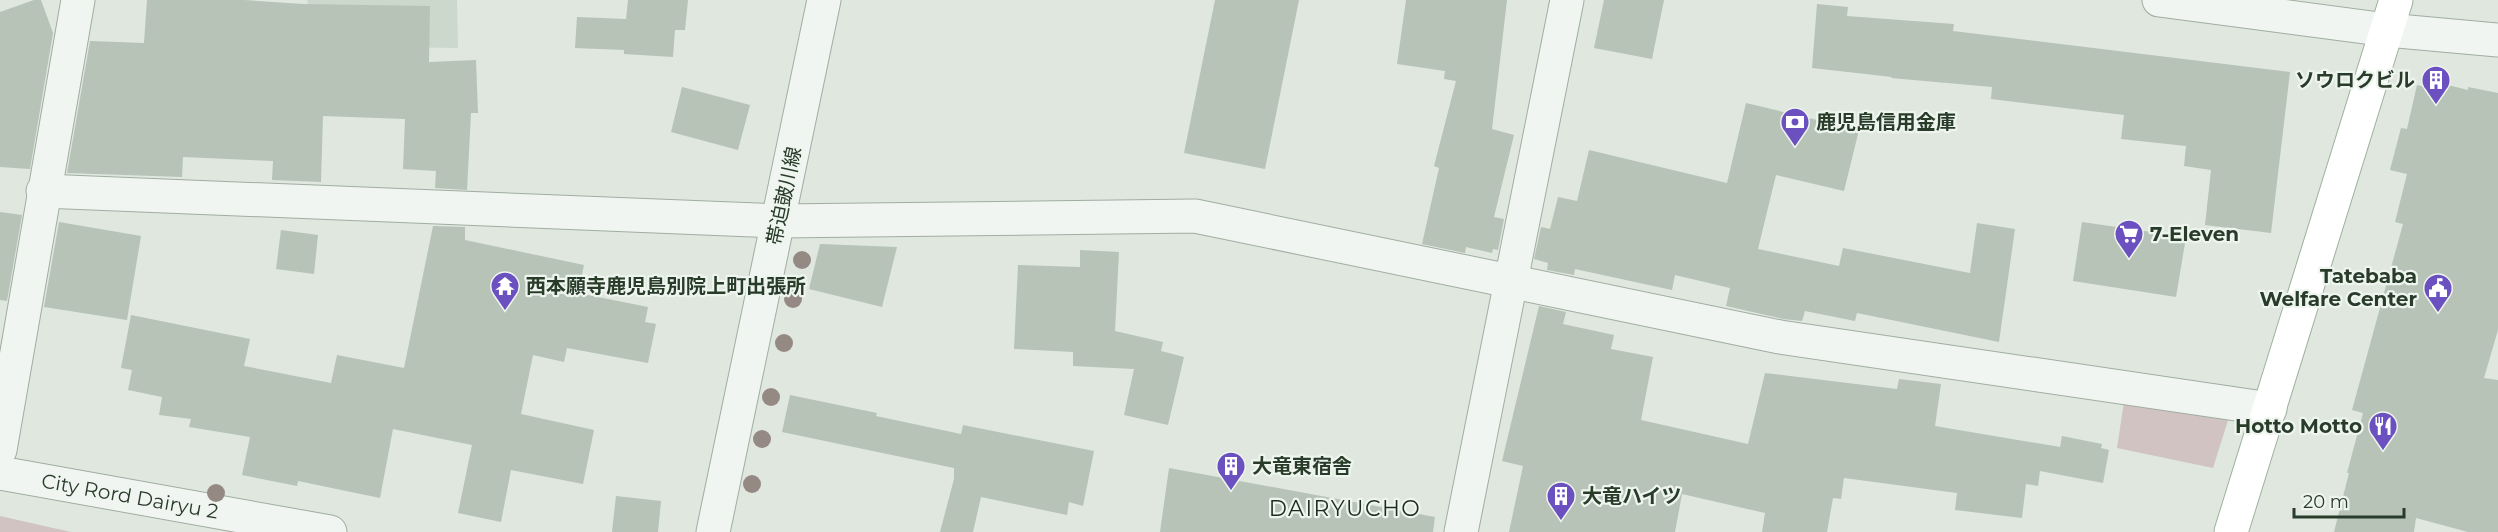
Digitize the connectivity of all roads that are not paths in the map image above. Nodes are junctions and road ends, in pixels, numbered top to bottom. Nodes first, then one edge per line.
1 (78, 0) edge
2 (824, 0) edge
3 (1567, 0) edge
4 (2159, 0) edge
5 (2392, 15) edge
6 (2498, 40) edge
7 (43, 191) junction
8 (779, 221) junction
9 (1511, 282) junction
10 (2270, 409) junction
11 (0, 450) edge
12 (0, 473) edge
13 (330, 532) edge
14 (713, 532) edge
15 (1461, 532) edge
16 (2231, 532) edge

1 - 7 street
2 - 8 street, 帯迫皷川線
3 - 9 street
4 - 5 street
5 - 6 street
5 - 10 main road
7 - 8 street
7 - 11 street
8 - 9 street
8 - 14 street, 帯迫皷川線
9 - 10 street
9 - 15 street
10 - 16 main road
12 - 13 street, City Rord Dairyu 2

